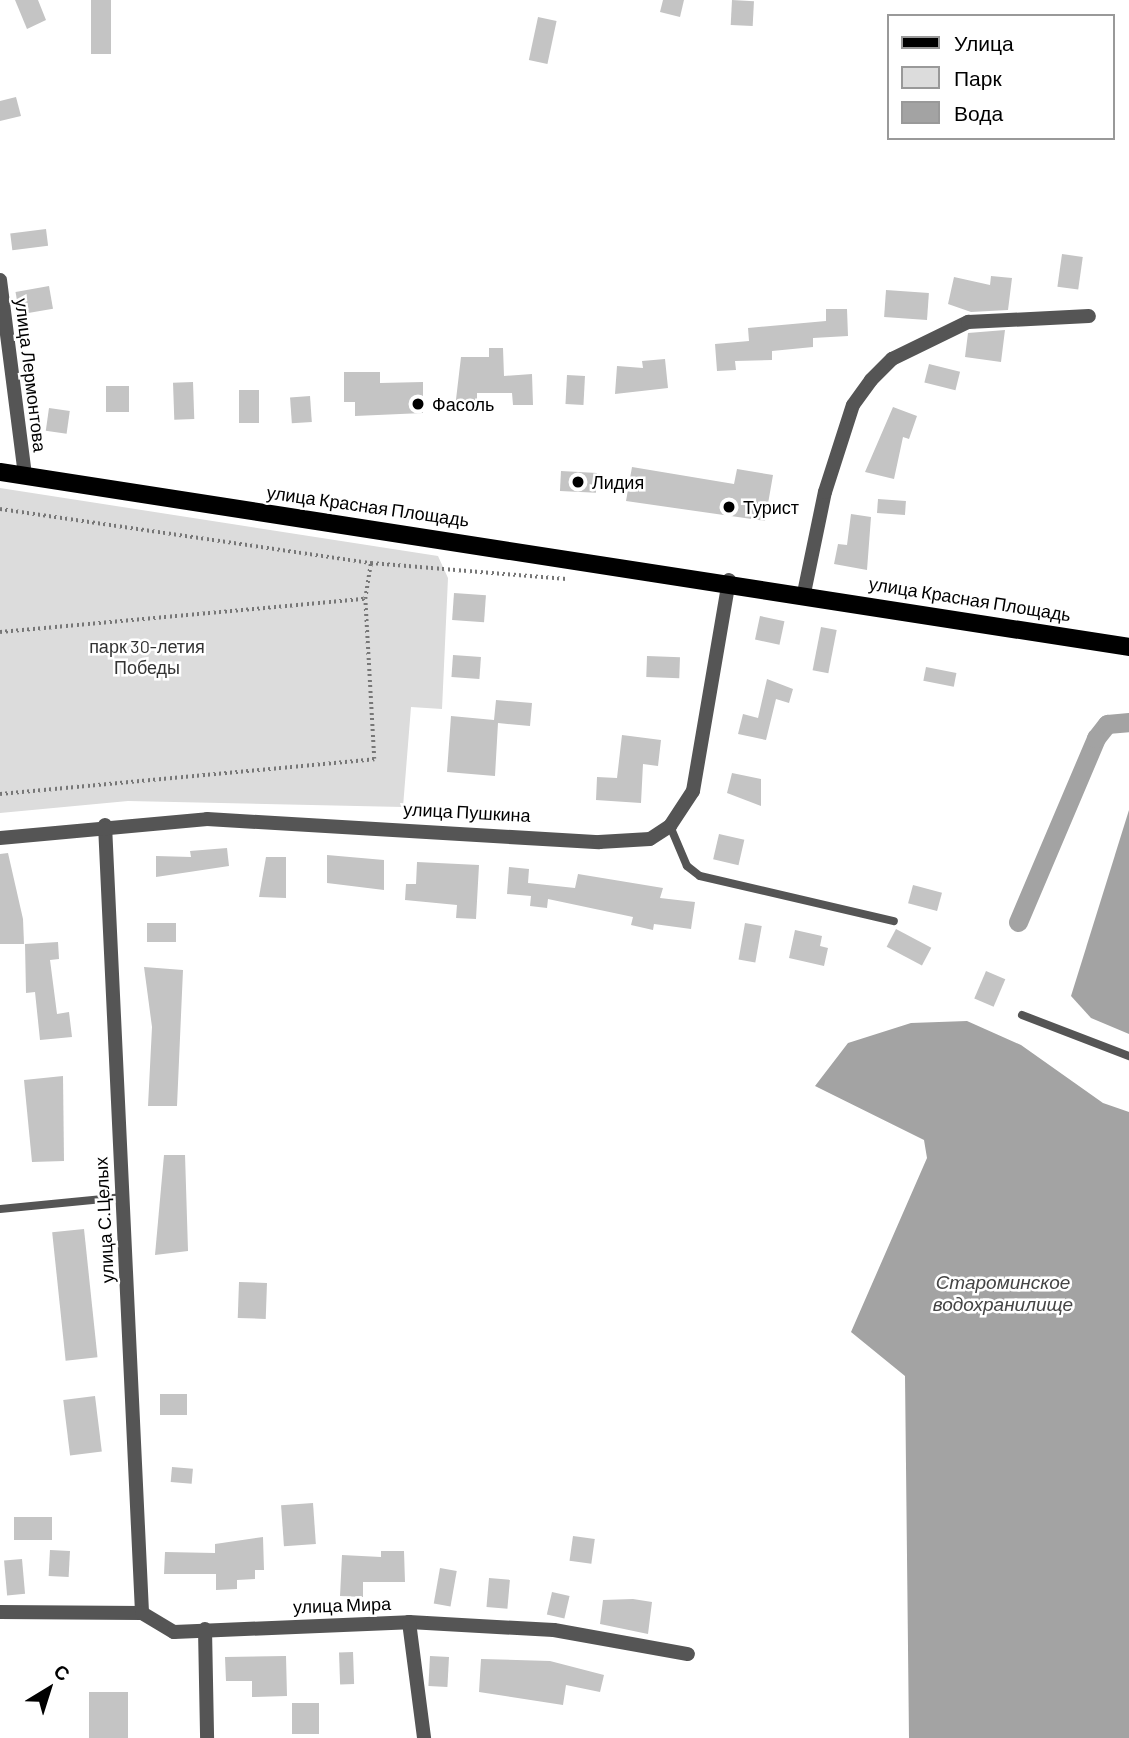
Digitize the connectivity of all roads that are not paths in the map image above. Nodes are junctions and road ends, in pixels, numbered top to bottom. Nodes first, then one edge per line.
1 (0, 280) edge
2 (1090, 316) dead end
3 (0, 472) edge
4 (25, 476) junction
5 (729, 580) junction
6 (804, 593) junction
7 (1129, 647) edge
8 (105, 825) junction
9 (670, 826) junction
10 (0, 838) edge
11 (894, 921) dead end
12 (1022, 1015) dead end
13 (1129, 1056) edge
14 (123, 1197) junction
15 (0, 1209) edge
16 (0, 1612) edge
17 (142, 1613) junction
18 (409, 1622) junction
19 (205, 1629) junction
20 (688, 1654) dead end
21 (207, 1738) edge
22 (424, 1738) edge

1 - 4 street, улица Лермонтова
2 - 6 street
3 - 4 main road, улица Красная Площадь
4 - 5 main road, улица Красная Площадь
5 - 6 main road, улица Красная Площадь
5 - 9 street
6 - 7 main road, улица Красная Площадь
8 - 9 street, улица Пушкина
8 - 10 street, улица Пушкина
8 - 14 street, улица С.Целых
9 - 11 lane
12 - 13 lane
14 - 15 lane
14 - 17 street, улица С.Целых
16 - 17 street
17 - 19 street, улица Мира
18 - 19 street, улица Мира
18 - 20 street, улица Мира
18 - 22 street
19 - 21 street

